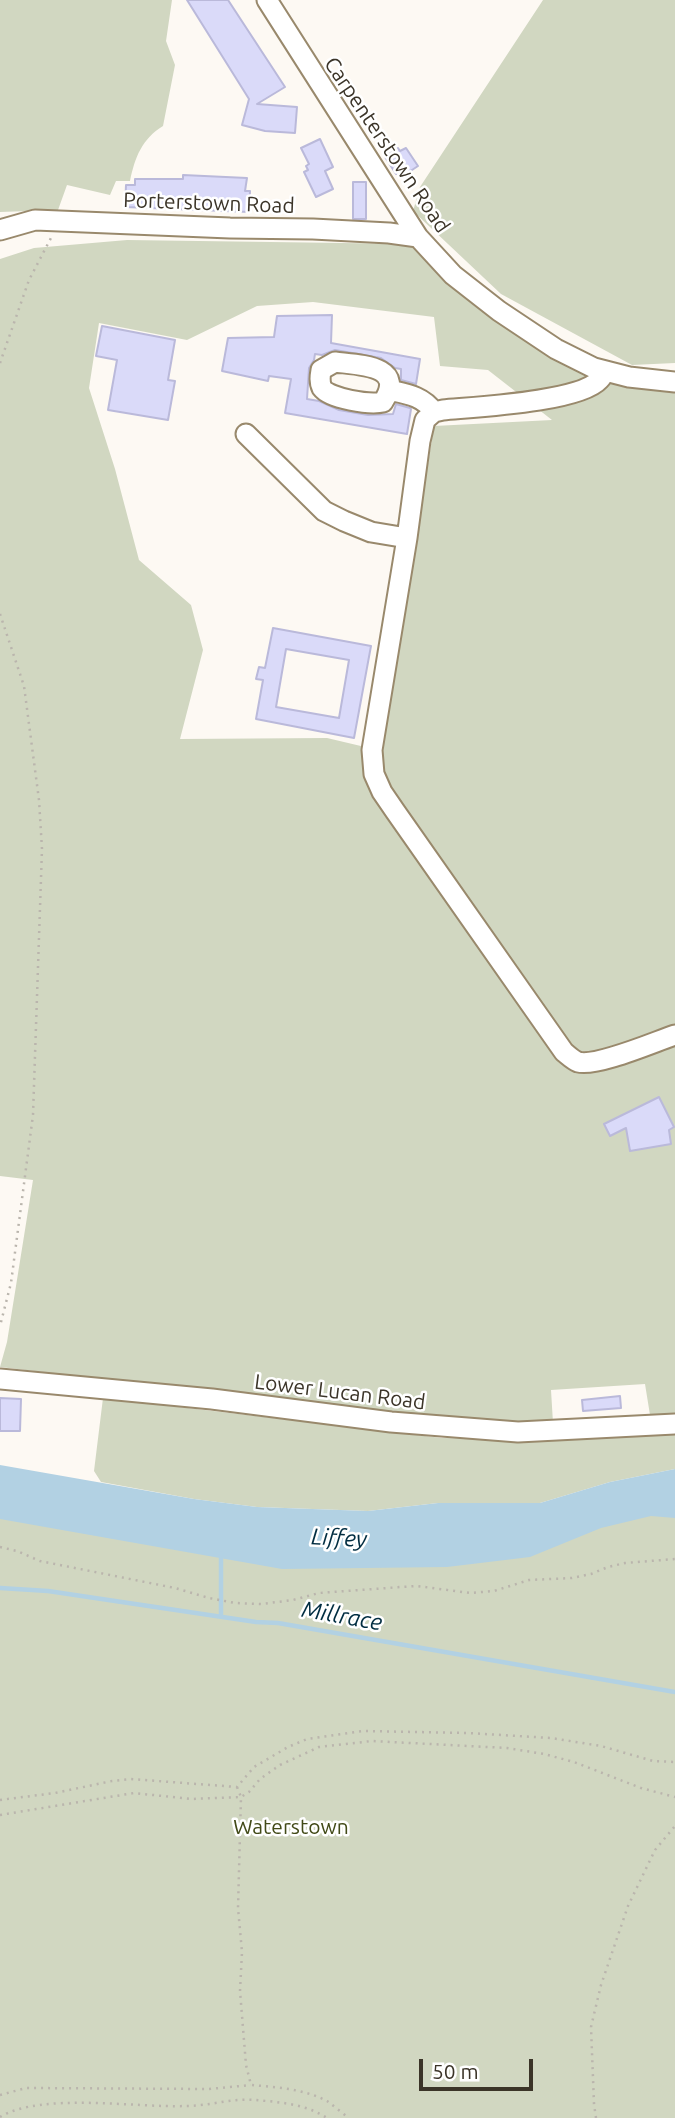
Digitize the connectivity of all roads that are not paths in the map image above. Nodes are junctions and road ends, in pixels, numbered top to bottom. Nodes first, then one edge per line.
1 (267, 0) edge
2 (0, 230) edge
3 (418, 237) junction
4 (605, 371) junction
5 (675, 382) edge
6 (389, 390) dead end
7 (434, 412) junction
8 (246, 434) dead end
9 (407, 538) junction
10 (675, 1035) edge
11 (0, 1379) edge
12 (675, 1424) edge

1 - 3 street, Carpenterstown Road
2 - 3 street, Porterstown Road
3 - 4 street, Carpenterstown Road
4 - 5 street, Carpenterstown Road
4 - 7 street
6 - 7 street
7 - 9 street
8 - 9 street
9 - 10 street
11 - 12 street, Lower Lucan Road

